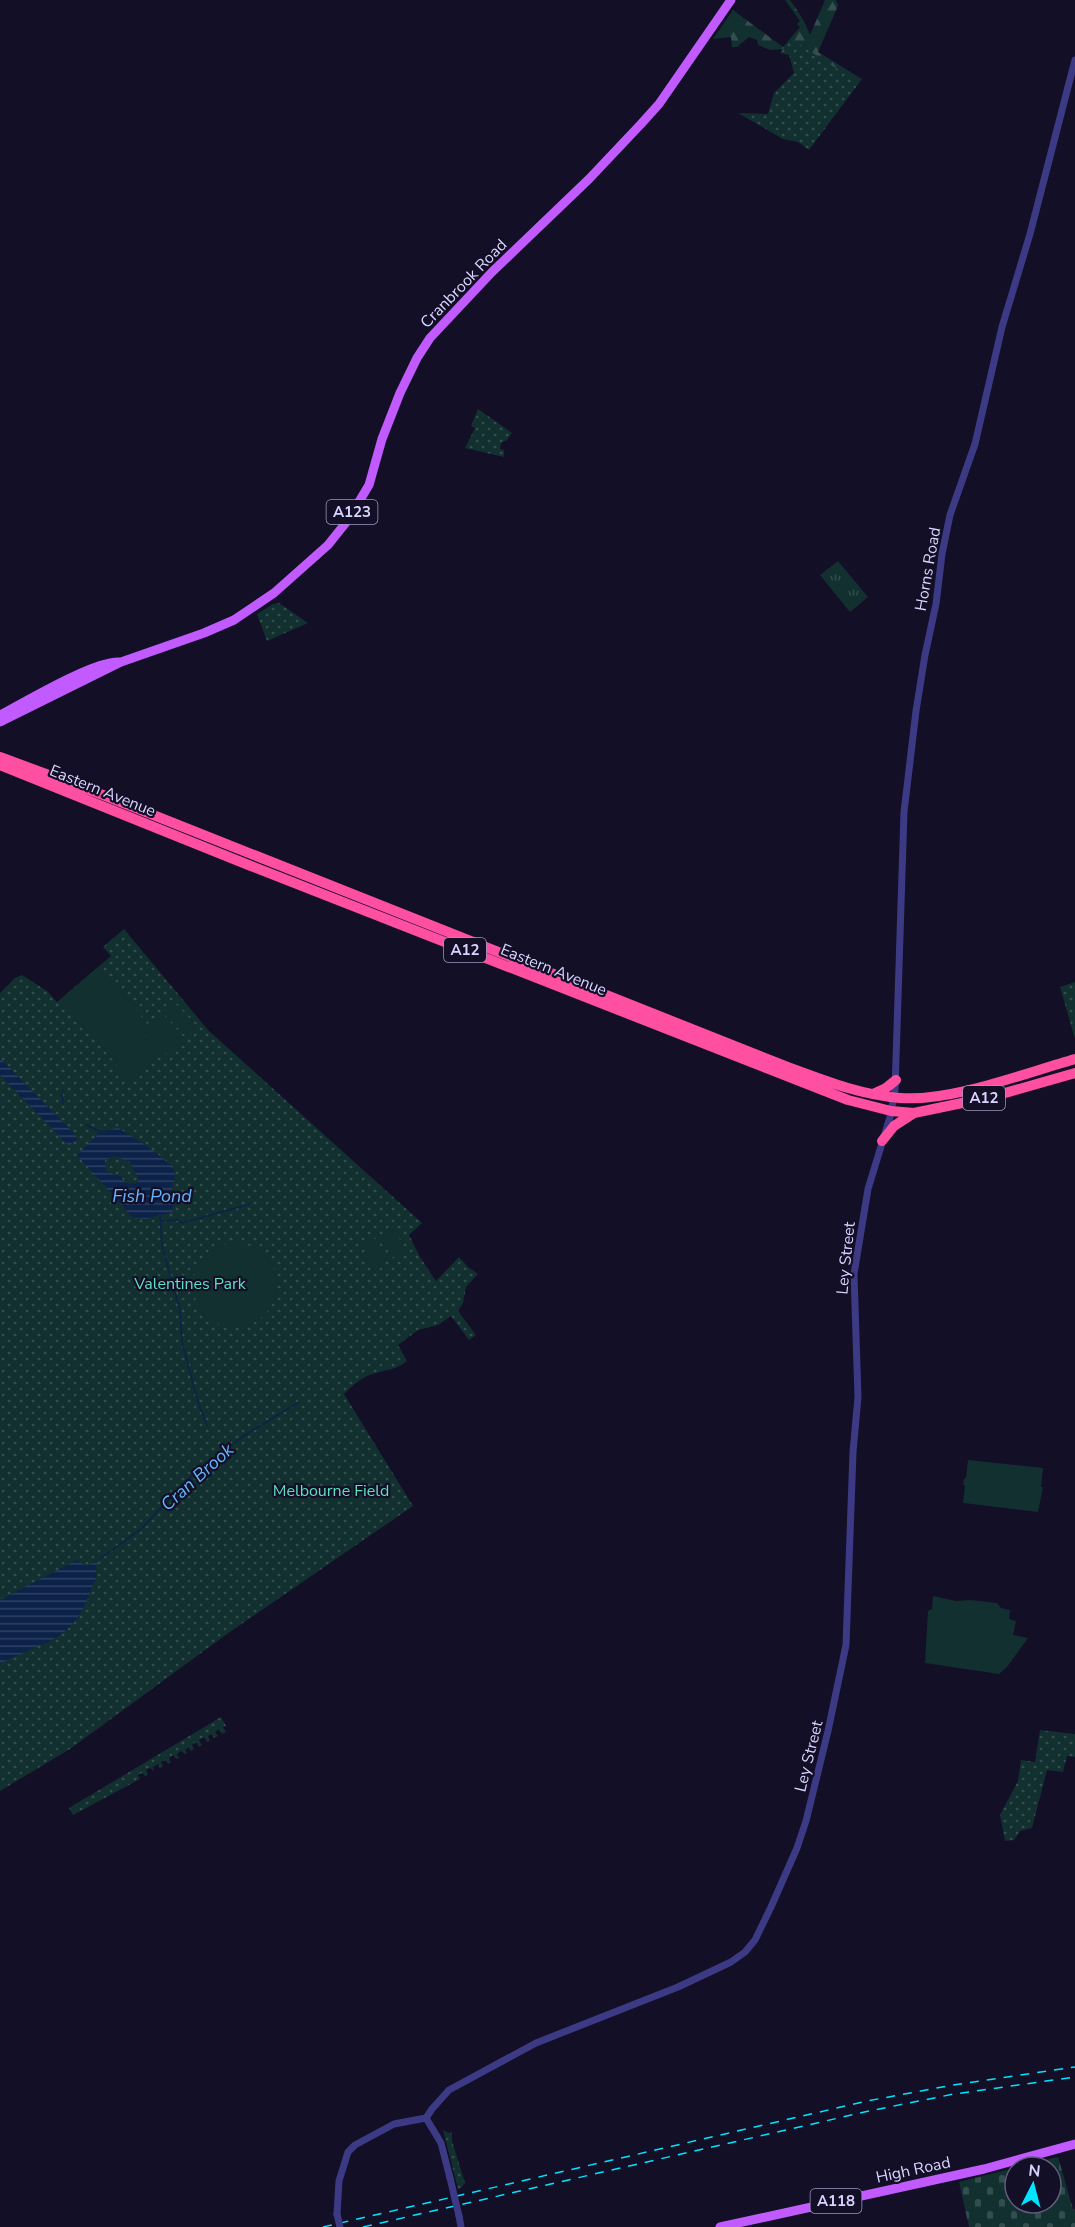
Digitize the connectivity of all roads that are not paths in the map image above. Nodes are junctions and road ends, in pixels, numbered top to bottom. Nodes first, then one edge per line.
1 (731, 0) edge
2 (1075, 60) edge
3 (121, 662) junction
4 (0, 715) edge
5 (0, 722) edge
6 (0, 757) edge
7 (0, 765) edge
8 (1075, 1059) edge
9 (1075, 1073) edge
10 (896, 1080) junction
11 (834, 1085) junction
12 (873, 1094) junction
13 (894, 1098) junction
14 (967, 1102) junction
15 (891, 1111) junction
16 (914, 1113) junction
17 (882, 1141) junction
18 (426, 2118) junction
19 (1075, 2144) edge
20 (340, 2227) edge
21 (461, 2227) edge
22 (720, 2227) edge

1 - 3 main road, Cranbrook Road / A123
2 - 10 street, Horns Road
3 - 4 main road, Cranbrook Road / A123
3 - 5 main road, Cranbrook Road / A123
6 - 11 highway, Eastern Avenue / A12
7 - 15 highway, Eastern Avenue / A12
8 - 13 highway, Eastern Avenue / A12
9 - 14 highway, Eastern Avenue / A12
10 - 12 highway
10 - 13 street, Horns Road
11 - 12 highway, Eastern Avenue / A12
11 - 15 highway
12 - 13 highway, Eastern Avenue / A12
13 - 14 highway
13 - 15 street, Ley Street
14 - 16 highway, Eastern Avenue / A12
15 - 16 highway, Eastern Avenue / A12
15 - 17 street, Ley Street
16 - 17 highway
17 - 18 street, Ley Street
18 - 20 street, bridge
18 - 21 street, bridge
19 - 22 main road, High Road / A118

